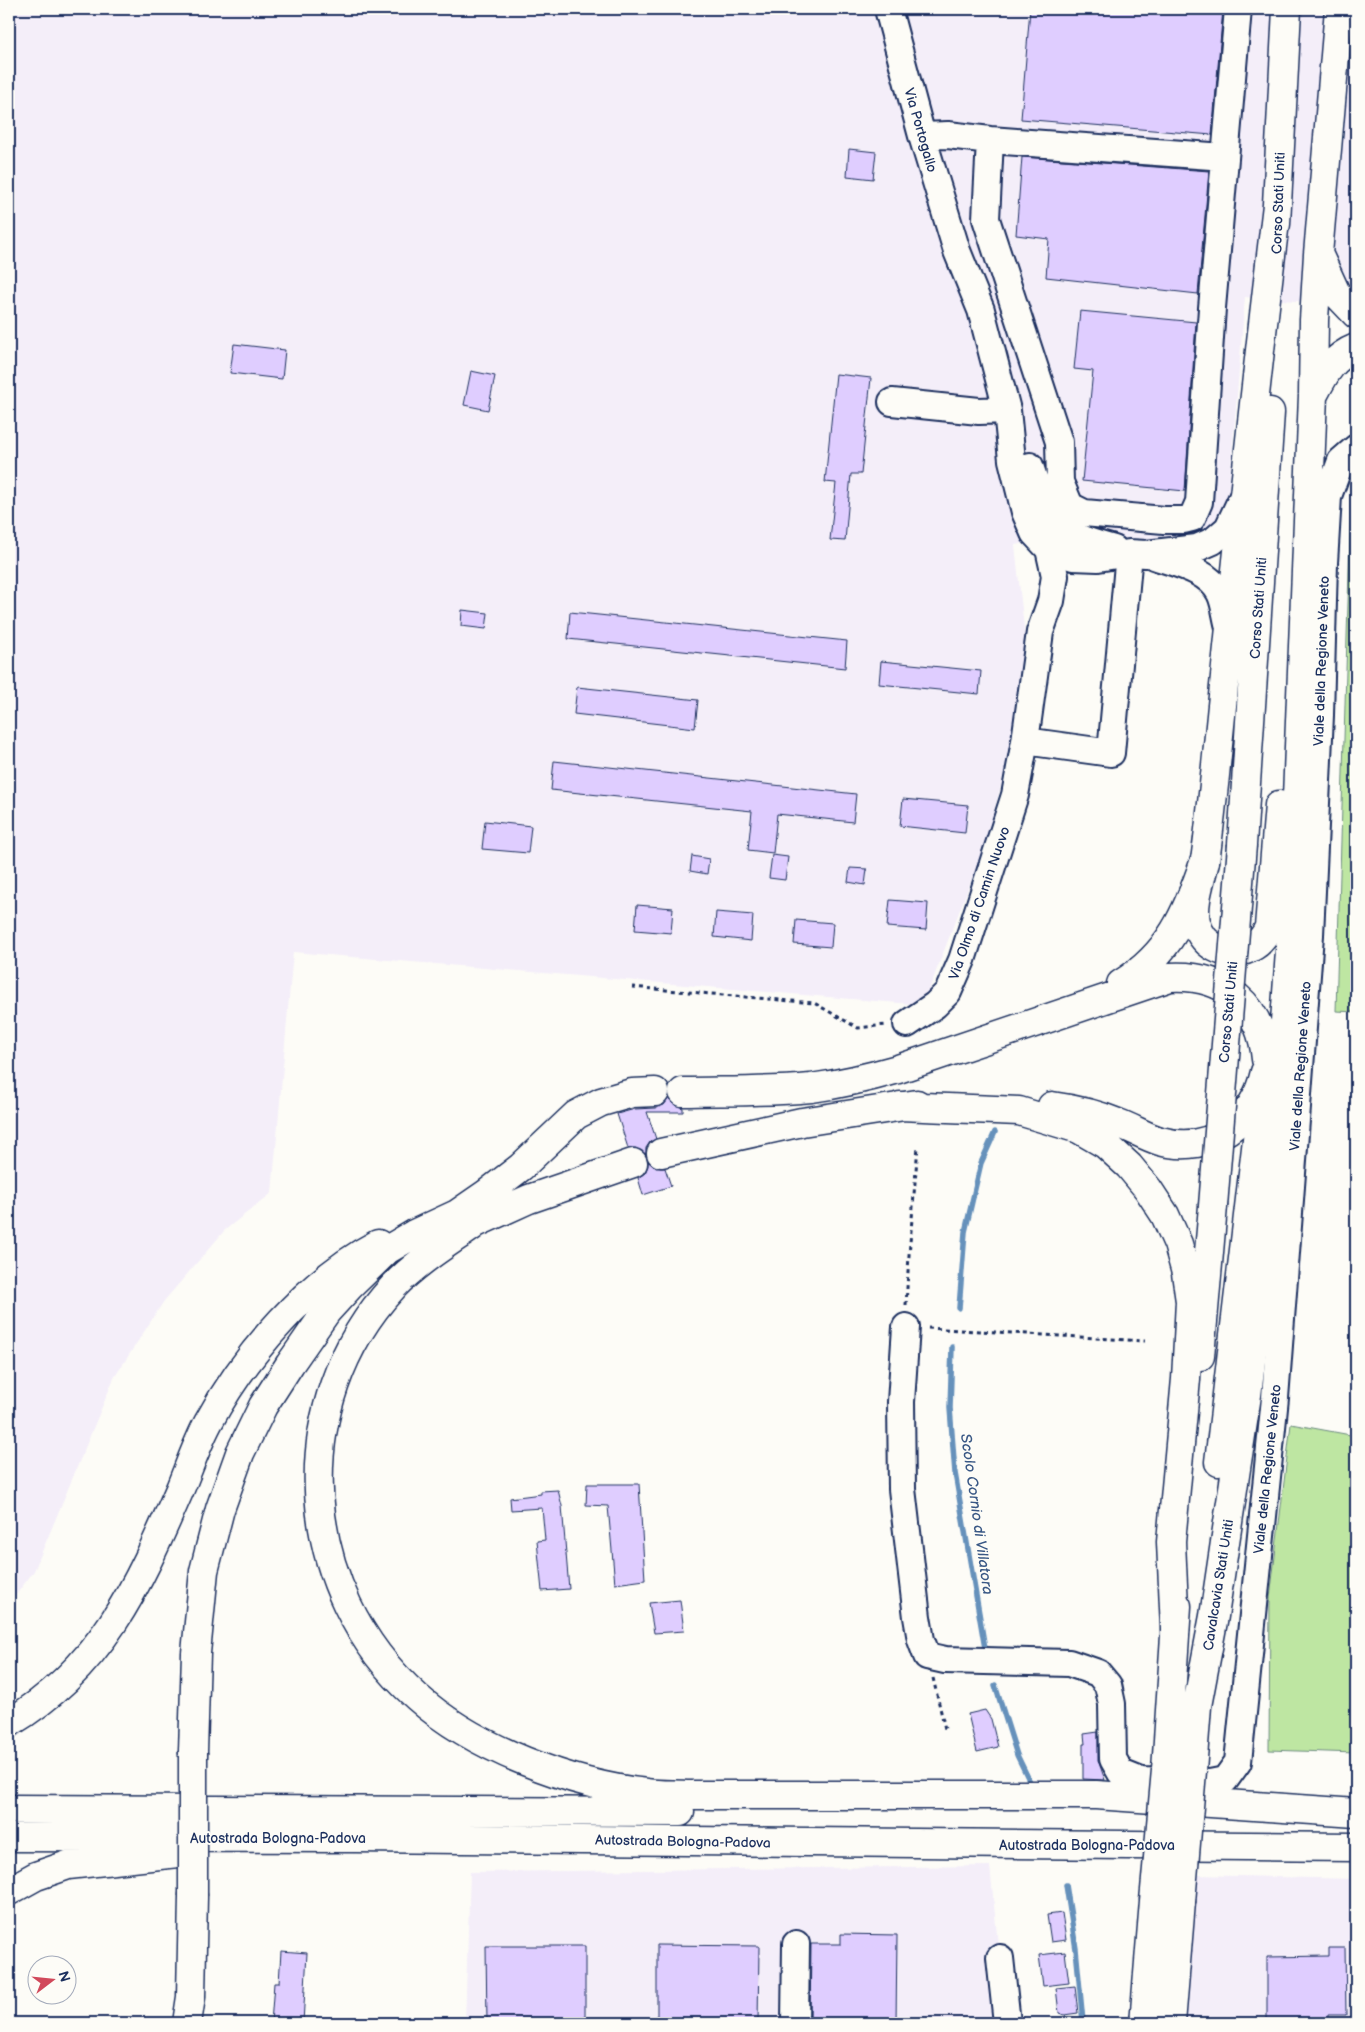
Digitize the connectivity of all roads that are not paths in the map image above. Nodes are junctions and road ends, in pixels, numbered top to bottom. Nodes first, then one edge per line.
1 (888, 9) edge
2 (1238, 9) edge
3 (1287, 9) edge
4 (1339, 9) edge
5 (922, 136) junction
6 (990, 140) junction
7 (1225, 157) junction
8 (1277, 205) junction
9 (1318, 254) junction
10 (1356, 314) edge
11 (1314, 320) junction
12 (1356, 348) edge
13 (1313, 395) junction
14 (892, 402) dead end
15 (1007, 410) junction
16 (1356, 448) edge
17 (1244, 492) junction
18 (1056, 540) junction
19 (1138, 553) junction
20 (1230, 630) junction
21 (1025, 741) junction
22 (1281, 778) junction
23 (1205, 860) junction
24 (1062, 1014) junction
25 (907, 1024) road end
26 (1265, 1066) junction
27 (654, 1092) dead end
28 (684, 1092) dead end
29 (900, 1106) junction
30 (661, 1153) dead end
31 (633, 1163) dead end
32 (486, 1194) junction
33 (1213, 1206) joint
34 (472, 1226) junction
35 (365, 1272) junction
36 (906, 1327) road end
37 (1175, 1629) junction
38 (1197, 1706) junction
39 (9, 1723) edge
40 (1179, 1770) junction
41 (9, 1809) edge
42 (1356, 1814) edge
43 (9, 1837) edge
44 (355, 1838) junction
45 (1356, 1847) edge
46 (9, 1891) edge
47 (1168, 1901) junction
48 (796, 1944) dead end
49 (1000, 1958) dead end
50 (187, 2023) edge
51 (795, 2023) edge
52 (1007, 2023) edge
53 (1144, 2023) edge
54 (1171, 2023) edge

1 - 5 street, Via Portogallo
2 - 7 street
3 - 8 main road, Corso Stati Uniti
4 - 9 main road
5 - 6 street
5 - 15 street, Via Portogallo
6 - 7 street
6 - 7 street
8 - 17 main road
8 - 33 main road, Corso Stati Uniti, bridge
9 - 10 main road
9 - 11 main road
11 - 13 main road
11 - 22 main road
12 - 13 main road
13 - 38 main road, Cavalcavia Stati Uniti
14 - 15 street
15 - 18 street, Via Portogallo
16 - 36 street, Viale della Regione Veneto
17 - 19 street
17 - 20 main road
18 - 19 street
18 - 21 street, Via Olmo di Camin Nuovo
19 - 20 street
19 - 21 street
20 - 23 main road
21 - 25 street, Via Olmo di Camin Nuovo
22 - 23 main road
22 - 26 main road
23 - 24 main road
24 - 26 main road
24 - 28 main road
26 - 29 main road
26 - 38 main road
27 - 32 main road
29 - 30 main road
29 - 37 main road
31 - 34 main road
32 - 35 main road
32 - 39 main road
33 - 37 main road, Cavalcavia Stati Uniti
34 - 35 main road
34 - 42 main road
35 - 50 main road, bridge
37 - 40 main road, Cavalcavia Stati Uniti
38 - 40 main road, Cavalcavia Stati Uniti
40 - 47 main road, Cavalcavia Stati Uniti, bridge
41 - 42 main road, Autostrada Bologna-Padova
43 - 44 main road, Autostrada Bologna-Padova
44 - 45 main road, Autostrada Bologna-Padova
44 - 46 main road
47 - 53 main road
47 - 54 main road, Cavalcavia Stati Uniti
48 - 51 street
49 - 52 street

